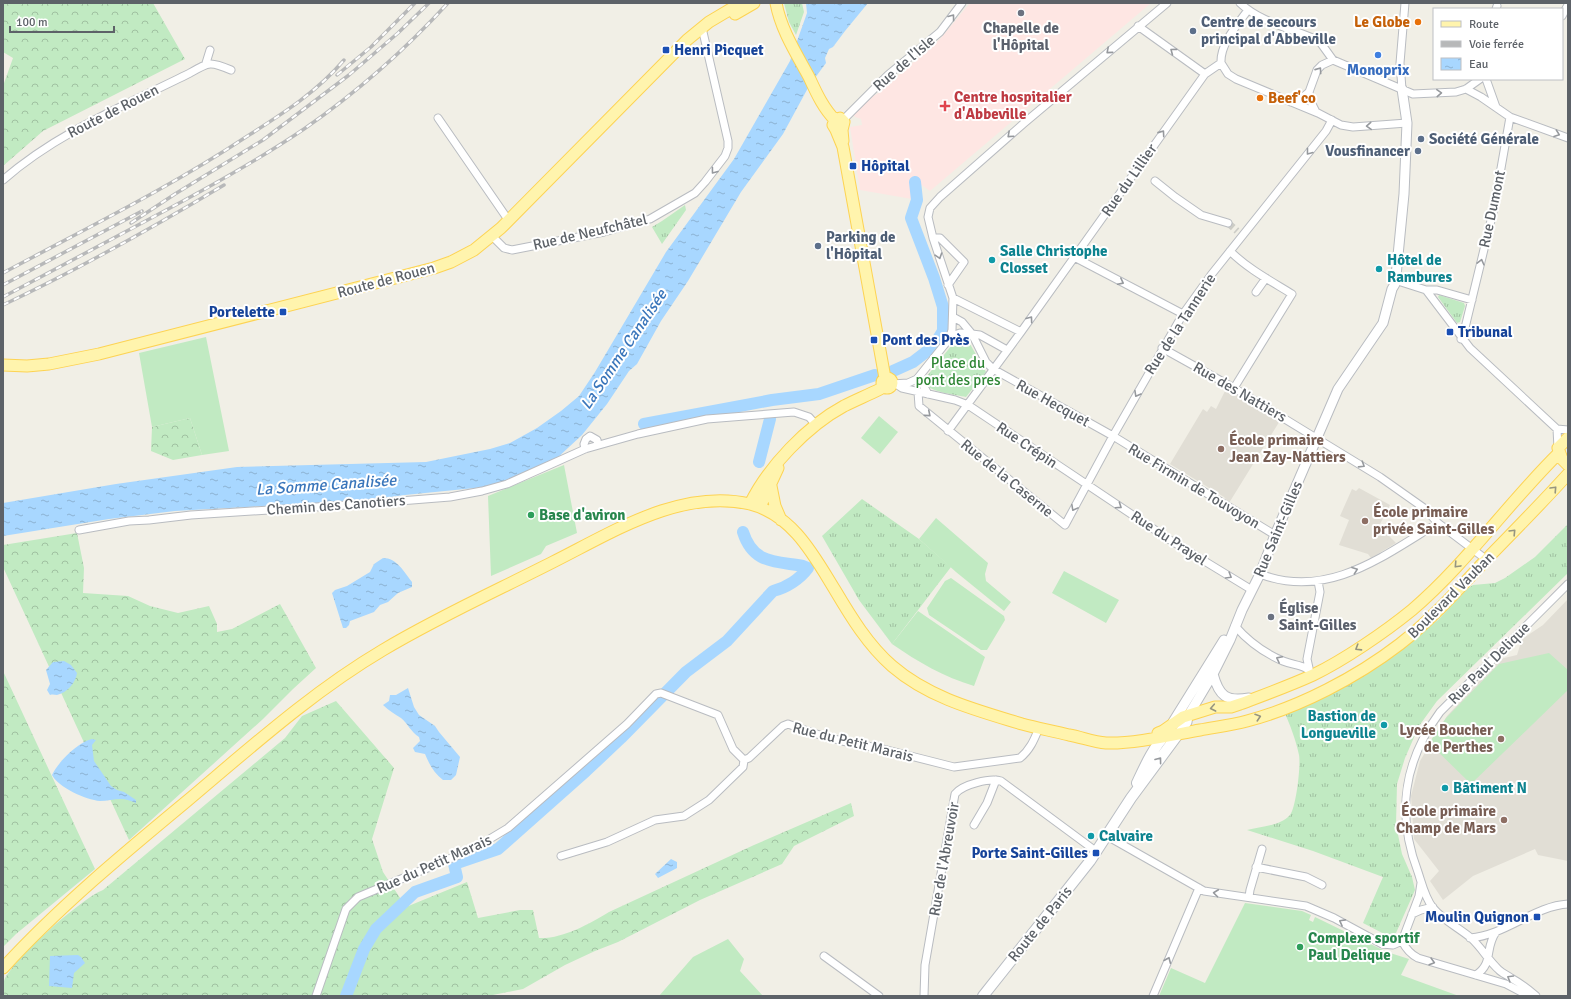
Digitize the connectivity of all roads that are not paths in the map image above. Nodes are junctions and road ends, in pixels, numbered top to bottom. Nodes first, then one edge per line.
1 (741, 3) edge
2 (754, 3) edge
3 (768, 3) edge
4 (776, 3) edge
5 (962, 3) edge
6 (1167, 3) edge
7 (1240, 3) edge
8 (1405, 3) edge
9 (1568, 5) edge
10 (1248, 10) junction
11 (1563, 14) edge
12 (779, 16) junction
13 (1138, 26) junction
14 (702, 30) junction
15 (210, 50) dead end
16 (1333, 60) junction
17 (206, 63) junction
18 (1221, 63) junction
19 (231, 70) dead end
20 (1205, 74) junction
21 (1479, 80) edge
22 (1486, 80) edge
23 (1402, 89) junction
24 (1466, 89) junction
25 (1309, 92) junction
26 (1291, 102) junction
27 (1496, 107) junction
28 (1316, 112) junction
29 (1510, 117) junction
30 (438, 118) dead end
31 (1332, 120) junction
32 (1407, 123) junction
33 (839, 124) junction
34 (1568, 138) edge
35 (3, 180) edge
36 (1155, 181) dead end
37 (509, 221) junction
38 (1228, 223) tunnel mouth
39 (492, 236) junction
40 (933, 238) junction
41 (1230, 251) junction
42 (1074, 258) junction
43 (1266, 278) junction
44 (1397, 281) junction
45 (948, 285) junction
46 (1426, 290) junction
47 (1256, 292) dead end
48 (953, 298) junction
49 (1472, 300) junction
50 (1183, 314) junction
51 (954, 317) junction
52 (1021, 332) junction
53 (972, 334) junction
54 (951, 336) junction
55 (1461, 338) junction
56 (1162, 348) junction
57 (1007, 350) junction
58 (3, 365) edge
59 (993, 369) junction
60 (920, 376) junction
61 (889, 383) junction
62 (1234, 388) junction
63 (918, 392) junction
64 (928, 394) junction
65 (968, 405) junction
66 (816, 425) junction
67 (1557, 428) junction
68 (1568, 430) edge
69 (948, 431) junction
70 (1113, 436) junction
71 (1317, 437) junction
72 (1568, 438) edge
73 (598, 445) junction
74 (585, 449) junction
75 (1559, 450) junction
76 (782, 459) junction
77 (1568, 465) edge
78 (1568, 474) edge
79 (1087, 484) junction
80 (771, 486) junction
81 (755, 506) junction
82 (781, 520) junction
83 (1438, 523) junction
84 (1065, 525) joint
85 (79, 530) dead end
86 (1275, 535) junction
87 (1472, 548) junction
88 (1487, 560) junction
89 (1260, 574) junction
90 (1318, 581) junction
91 (1568, 584) edge
92 (1252, 590) junction
93 (1235, 626) junction
94 (1311, 671) junction
95 (1213, 674) junction
96 (1264, 695) junction
97 (1188, 716) junction
98 (1038, 728) junction
99 (1206, 729) junction
100 (1168, 731) junction
101 (1179, 733) junction
102 (1068, 734) junction
103 (1147, 739) junction
104 (1171, 746) junction
105 (1155, 749) junction
106 (744, 760) junction
107 (996, 780) junction
108 (1131, 798) junction
109 (974, 825) dead end
110 (1107, 836) junction
111 (1262, 849) dead end
112 (1097, 852) junction
113 (561, 856) dead end
114 (1256, 867) junction
115 (1421, 881) junction
116 (1322, 885) dead end
117 (1199, 888) junction
118 (1249, 896) junction
119 (1568, 904) edge
120 (1433, 908) junction
121 (1412, 914) junction
122 (1496, 932) junction
123 (1470, 938) junction
124 (1402, 940) junction
125 (824, 956) dead end
126 (1488, 956) junction
127 (3, 968) edge
128 (1476, 975) junction
129 (316, 996) edge
130 (879, 996) edge
131 (924, 996) edge
132 (982, 996) edge
133 (1153, 996) edge
134 (1529, 996) edge
135 (1536, 996) edge

1 - 14 main road, Route de Rouen
2 - 14 main road, Route de Rouen
3 - 12 main road
4 - 12 main road
33 -> 5 street, Rue de l'Isle
6 - 13 street
7 - 10 street
8 - 23 street
9 - 11 street
10 - 16 street
10 - 18 street
12 - 33 main road
20 -> 13 street
13 -> 40 street
14 - 37 main road, Route de Rouen
14 -> 39 street, Rue de Neufchâtel
15 - 17 street
16 - 23 street
25 -> 16 street
17 - 19 street
17 - 35 street, Route de Rouen
18 - 20 street, Rue du Lillier
18 - 26 street
42 -> 20 street, Rue du Lillier
21 - 24 street
22 - 27 street
23 -> 24 street
23 - 32 street, Rue Saint-Gilles
24 - 27 street
25 - 26 street
25 - 28 street
26 - 28 street
27 - 29 street
28 - 31 street
29 -> 34 street
49 -> 29 street, Rue Dumont
30 - 37 street
32 -> 31 street
31 -> 41 street, Rue de la Tannerie
32 - 44 street, Rue Saint-Gilles
33 - 61 main road
36 - 38 street
37 - 39 main road, Route de Rouen
39 - 58 main road, Route de Rouen
40 -> 45 street
40 - 45 street
41 - 43 street
41 - 50 street, Rue de la Tannerie
42 -> 50 street
52 -> 42 street, Rue du Lillier
43 - 47 street
43 - 62 street
44 - 46 street
44 - 71 street, Rue Saint-Gilles
45 - 48 street
46 - 49 street
46 - 55 street
48 - 51 street
48 - 52 street
49 - 55 street, Rue Dumont
50 - 56 street, Rue de la Tannerie
51 - 53 street
51 - 54 street
52 - 57 street, Rue du Lillier
53 - 54 street
53 - 57 street
53 - 59 street
54 - 60 street
55 - 67 street
56 - 62 street, Rue des Nattiers
56 -> 70 street, Rue de la Tannerie
57 - 59 street, Rue du Lillier
59 - 65 street, Rue du Lillier
59 - 70 street, Rue Hecquet
60 - 61 street
60 - 64 street
61 - 63 street, Rue Crépin
61 - 66 main road
62 - 71 street, Rue des Nattiers
63 - 64 street, Rue Crépin
63 -> 69 street, Rue de la Caserne
64 - 65 street, Rue Crépin
65 - 69 street, Rue du Lillier
65 - 79 street, Rue Crépin
66 - 73 street, Chemin des Canotiers
66 - 76 main road
67 - 68 street
67 - 75 street
69 - 84 street, Rue de la Caserne
70 - 79 street, Rue de la Tannerie
70 - 86 street, Rue Firmin de Touvoyon
71 -> 83 street, Rue des Nattiers
71 - 86 street, Rue Saint-Gilles
72 - 75 main road, Boulevard Vauban
73 - 74 street, Chemin des Canotiers
73 - 74 street, Chemin des Canotiers
74 - 85 street, Chemin des Canotiers
75 - 77 main road
75 - 87 main road, Boulevard Vauban
76 - 80 main road
76 - 81 main road
88 -> 78 main road, Boulevard Vauban
79 -> 84 street, Rue de la Tannerie
79 -> 92 street, Rue du Prayel
80 - 81 main road
80 - 82 main road
81 - 82 main road
81 - 127 main road
82 - 98 main road
83 - 87 street, Rue des Nattiers
90 -> 83 street
86 - 89 street, Rue Saint-Gilles
87 - 88 street, Rue des Nattiers
87 -> 94 main road, Boulevard Vauban
99 -> 88 main road, Boulevard Vauban
89 - 90 street
89 - 92 street, Rue Saint-Gilles
90 - 94 street
91 - 115 street, Rue Paul Delique
92 - 93 street, Rue Saint-Gilles
94 -> 93 street
93 - 95 street, Rue Saint-Gilles
93 - 100 street, Rue Saint-Gilles
94 - 96 main road, Boulevard Vauban
95 - 96 street
95 - 97 street, Rue Saint-Gilles
96 -> 97 main road, Boulevard Vauban
97 - 100 main road, Boulevard Vauban
97 - 101 street, Rue Saint-Gilles
98 - 102 main road
98 - 106 street, Rue du Petit Marais
99 - 101 main road, Boulevard Vauban
99 - 104 main road
100 - 101 main road, Boulevard Vauban
100 - 102 main road
100 - 103 main road
100 - 105 main road, Rue Saint-Gilles
101 - 104 main road, Rue Saint-Gilles
102 - 103 main road
103 - 105 main road
108 -> 104 main road, Rue Saint-Gilles
105 - 108 main road, Rue Saint-Gilles
106 - 113 street
106 - 129 street, Rue du Petit Marais
107 - 109 street
107 - 112 street
107 - 131 street, Rue de l'Abreuvoir
108 - 110 main road, Rue Saint-Gilles
110 - 112 main road, Rue Saint-Gilles
110 - 117 street
111 - 114 street
112 - 132 main road, Route de Paris
114 - 116 street
114 - 118 street
115 - 120 street, Rue Paul Delique
115 - 121 street
118 -> 117 street
133 -> 117 street
124 -> 118 street
119 - 122 street
120 - 121 street
120 - 123 street, Rue Paul Delique
121 - 124 street
122 - 123 street
122 - 126 street
123 - 126 street, Rue Paul Delique
124 -> 128 street
125 - 130 street
126 - 128 street
135 -> 126 street, Rue Paul Delique
128 - 134 street

